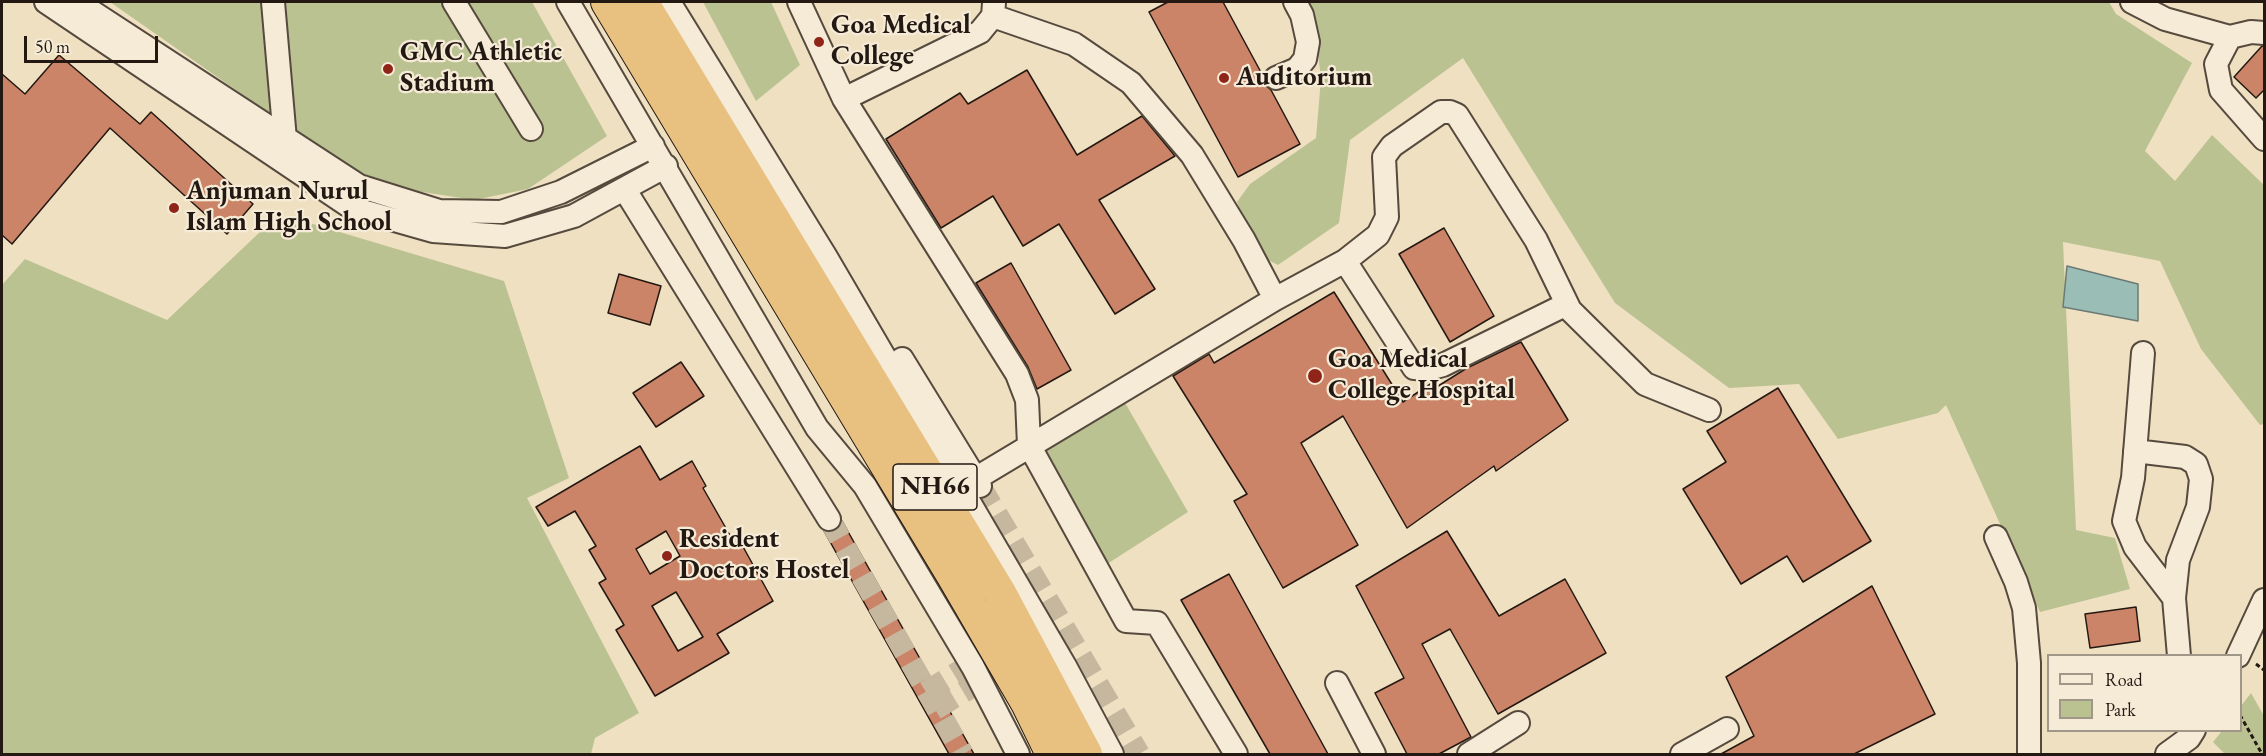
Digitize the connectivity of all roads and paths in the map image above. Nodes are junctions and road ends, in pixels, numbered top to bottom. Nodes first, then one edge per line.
1 (46, 2) edge
2 (77, 2) edge
3 (273, 2) edge
4 (454, 2) edge
5 (568, 2) edge
6 (607, 2) edge
7 (642, 2) edge
8 (669, 2) edge
9 (799, 2) edge
10 (1295, 2) edge
11 (2132, 2) edge
12 (994, 9) edge
13 (2265, 33) edge
14 (2230, 37) junction
15 (1276, 78) dead end
16 (844, 99) junction
17 (531, 129) dead end
18 (2265, 139) edge
19 (653, 146) junction
20 (286, 151) junction
21 (666, 166) junction
22 (625, 190) junction
23 (1345, 261) junction
24 (1275, 299) junction
25 (1567, 304) junction
26 (2143, 353) dead end
27 (1709, 410) dead end
28 (1029, 445) junction
29 (2135, 452) junction
30 (972, 484) junction
31 (828, 519) tunnel mouth
32 (1996, 537) dead end
33 (2174, 598) junction
34 (2265, 600) edge
35 (2180, 654) edge
36 (2239, 654) edge
37 (1337, 683) dead end
38 (2242, 717) edge
39 (1518, 723) dead end
40 (1727, 729) dead end
41 (2191, 733) edge
42 (1018, 754) edge
43 (1052, 754) edge
44 (1086, 754) edge
45 (1112, 754) edge
46 (1236, 754) edge
47 (1374, 754) edge
48 (1469, 754) edge
49 (1682, 754) edge
50 (2030, 754) edge
51 (2167, 754) edge
52 (2262, 754) edge

1 - 20 street
2 - 20 street
3 - 20 street
4 - 17 street
5 - 19 street
6 - 43 highway, NH66
7 - 44 highway, NH66
8 - 30 street
9 - 16 street
10 - 15 street
11 - 14 street
12 - 16 street
12 - 24 street
13 - 14 street
14 - 18 street
16 - 28 street
19 - 20 street
19 - 21 street
20 - 22 street
21 - 22 street
21 - 42 street
22 - 31 street
23 - 24 street
23 - 25 street
23 - 25 street
24 - 28 street
25 - 27 street
26 - 29 street
28 - 30 street
28 - 46 street
29 - 33 street
29 - 33 street
30 - 45 street
32 - 50 street
33 - 35 street
34 - 36 street
37 - 47 street
38 - 52 path
39 - 48 street
40 - 49 street
41 - 51 street

